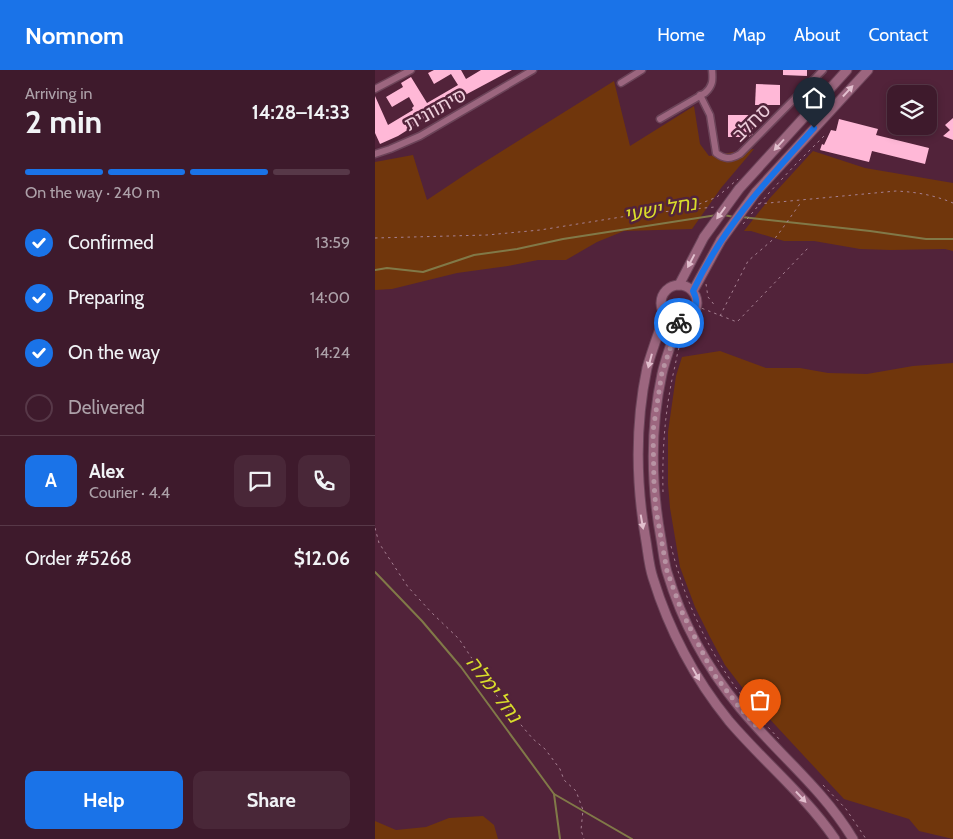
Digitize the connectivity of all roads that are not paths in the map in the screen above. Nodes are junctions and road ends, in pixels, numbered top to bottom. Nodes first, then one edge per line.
1 (411, 70) edge
2 (533, 70) edge
3 (642, 70) edge
4 (712, 70) edge
5 (823, 70) edge
6 (847, 70) edge
7 (868, 70) edge
8 (621, 83) dead end
9 (375, 90) edge
10 (700, 95) junction
11 (660, 119) dead end
12 (375, 154) edge
13 (679, 285) junction
14 (693, 291) junction
15 (665, 314) junction
16 (680, 320) junction
17 (835, 839) edge
18 (853, 839) edge

1 - 9 street
2 - 12 street, סיתוונית
3 - 8 street
4 - 10 street
5 - 10 street, סחלב
6 -> 13 main road, bridge
14 -> 7 main road, bridge
10 - 11 street
13 - 14 main road
13 - 15 main road
14 - 16 main road
15 - 16 main road
15 -> 17 main road
16 - 18 main road

